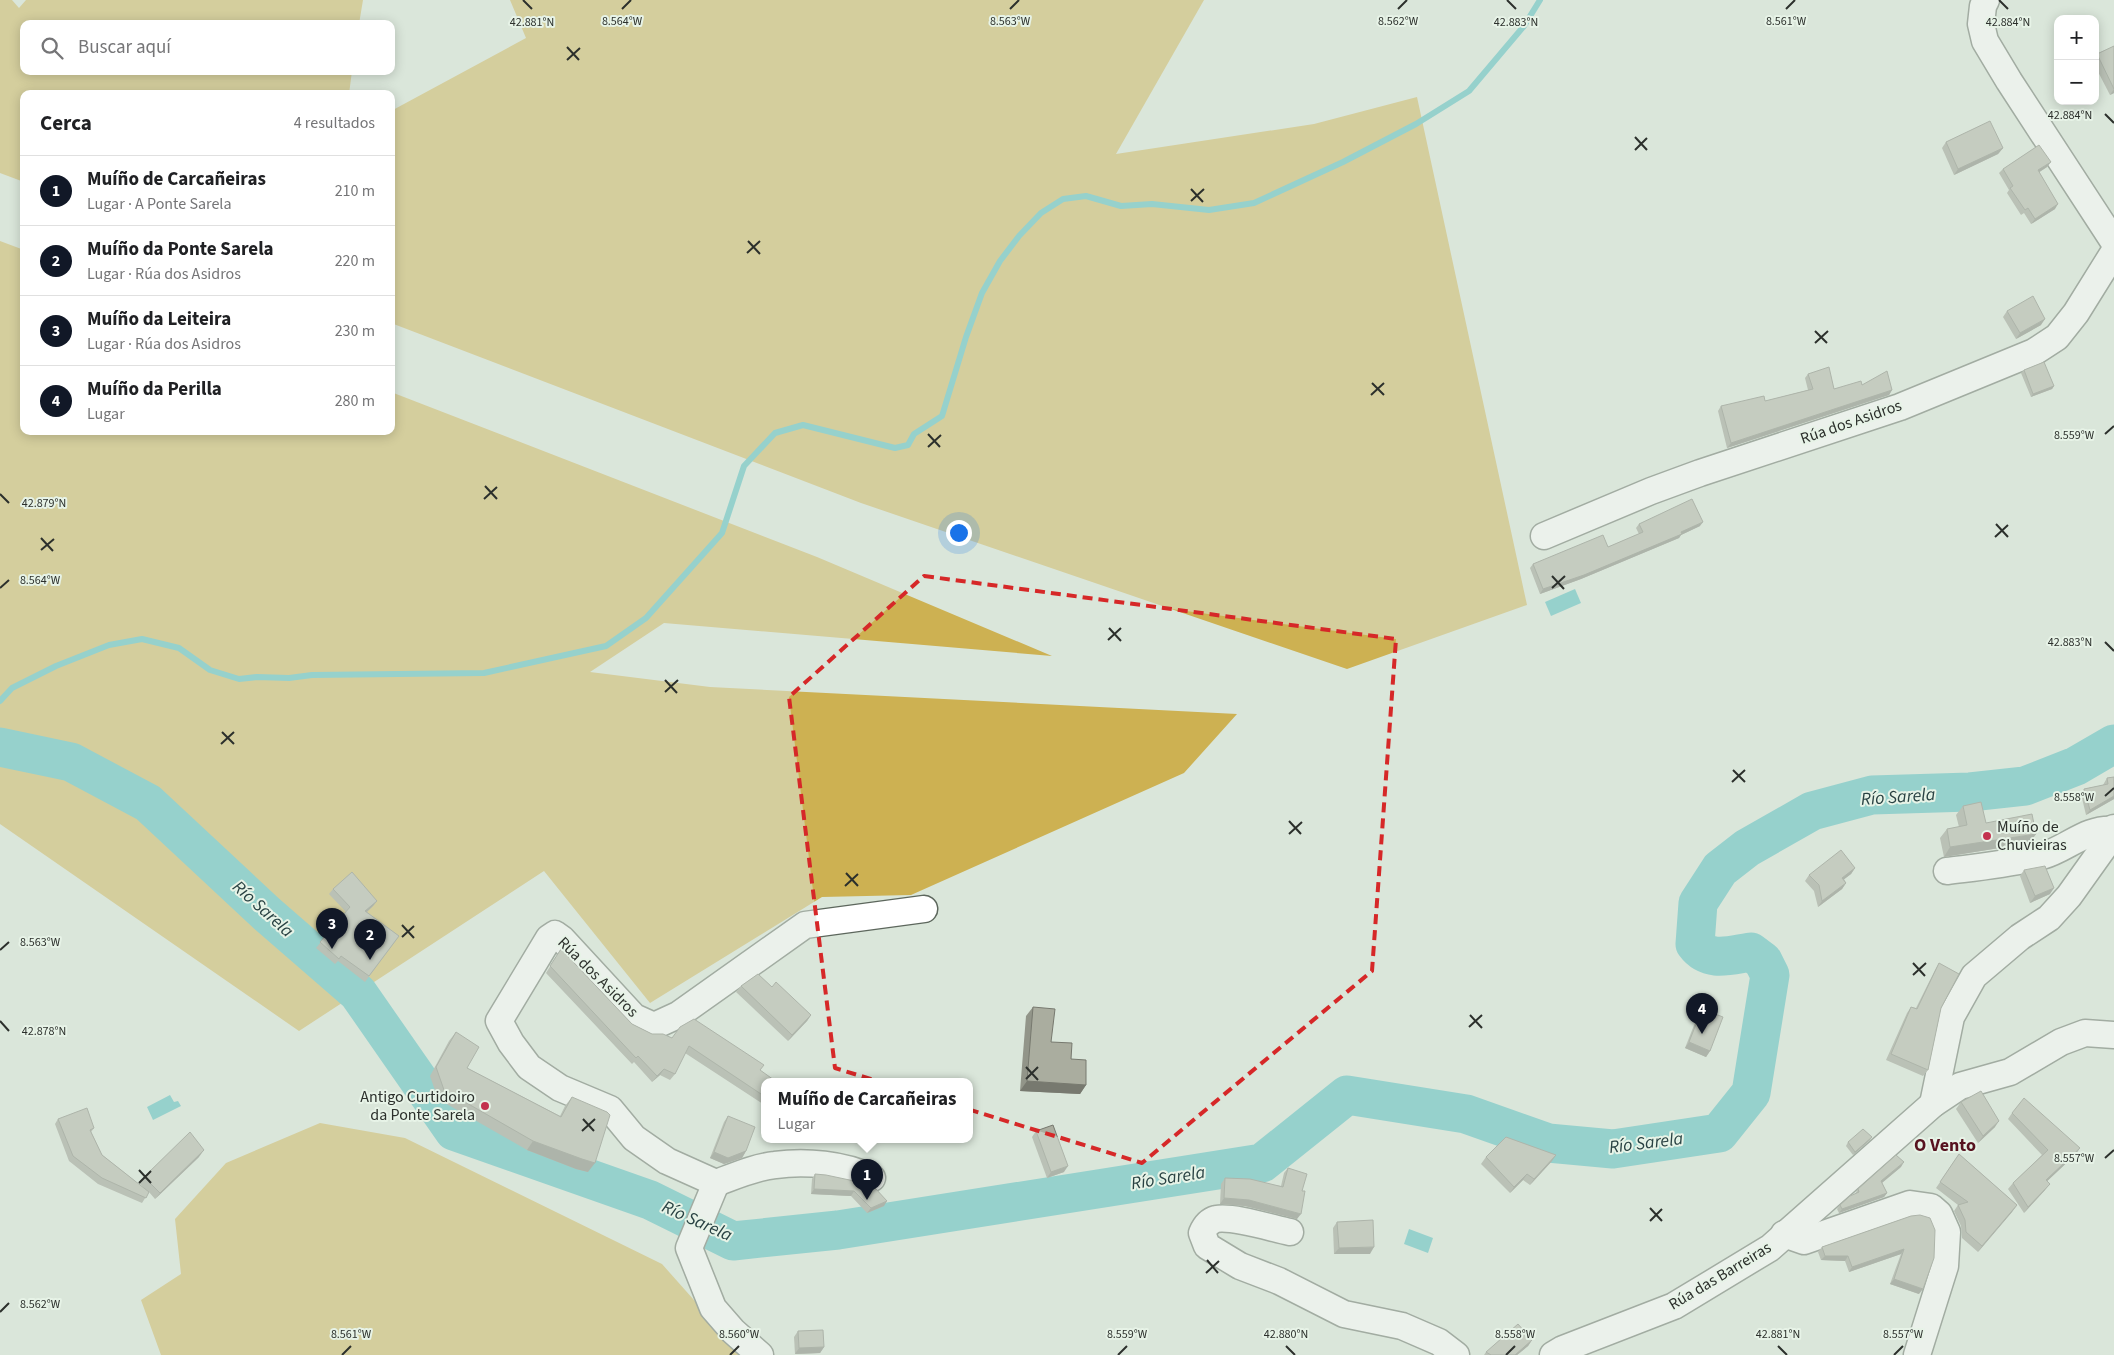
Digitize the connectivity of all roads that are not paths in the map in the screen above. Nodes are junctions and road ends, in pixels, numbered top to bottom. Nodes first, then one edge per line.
1 (1986, 0) edge
2 (2114, 242) edge
3 (2114, 252) edge
4 (1544, 536) dead end
5 (2114, 830) edge
6 (1947, 871) dead end
7 (924, 909) dead end
8 (2114, 1035) edge
9 (1933, 1104) junction
10 (872, 1178) dead end
11 (715, 1187) junction
12 (1290, 1232) dead end
13 (1784, 1234) junction
14 (760, 1355) edge
15 (1456, 1355) edge
16 (1553, 1355) edge
17 (1917, 1355) edge

1 - 2 street
3 - 4 street, Rúa dos Asidros
5 - 6 street
5 - 9 street
7 - 11 street, Rúa dos Asidros
8 - 9 street, Rúa das Barreiras
9 - 13 street, Rúa das Barreiras
10 - 11 street
11 - 14 street
12 - 15 street
13 - 16 street, Rúa das Barreiras
13 - 17 street

